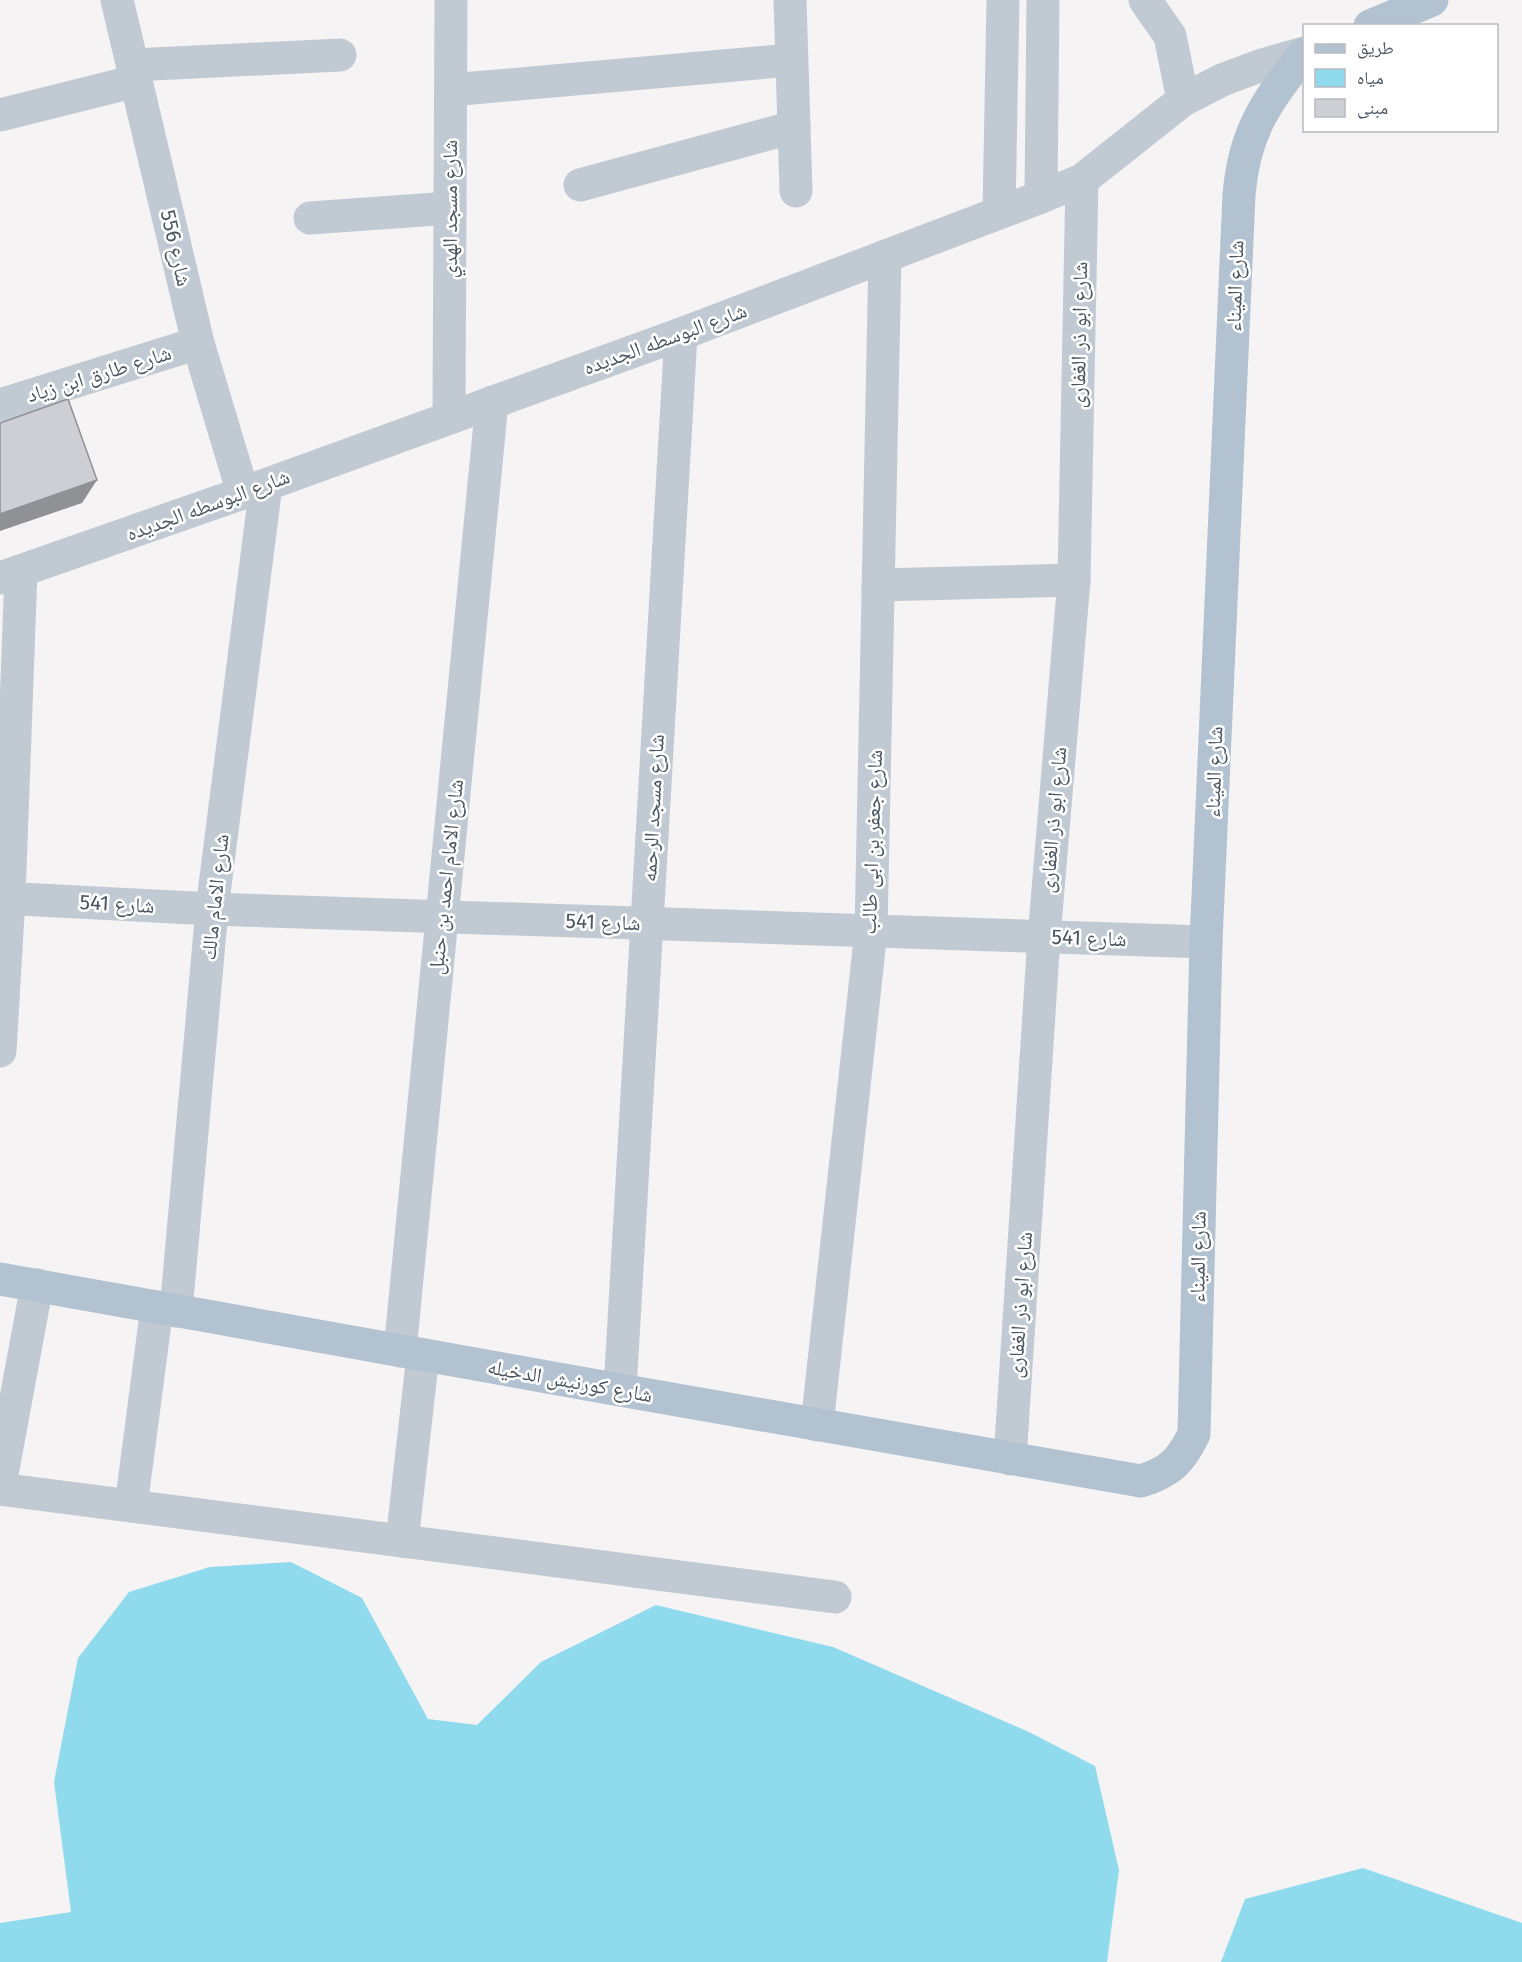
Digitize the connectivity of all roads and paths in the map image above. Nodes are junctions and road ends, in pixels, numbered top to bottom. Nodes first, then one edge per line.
1 (117, 0) edge
2 (451, 0) edge
3 (790, 0) edge
4 (1004, 0) edge
5 (1043, 0) edge
6 (1145, 0) edge
7 (1421, 2) edge
8 (1374, 24) edge
9 (1303, 54) edge
10 (340, 56) dead end
11 (1303, 56) edge
12 (791, 60) junction
13 (134, 73) junction
14 (451, 90) junction
15 (1183, 100) junction
16 (0, 115) edge
17 (794, 127) junction
18 (1082, 180) junction
19 (580, 185) dead end
20 (796, 190) dead end
21 (1041, 197) junction
22 (450, 208) junction
23 (999, 212) junction
24 (310, 218) dead end
25 (885, 256) junction
26 (681, 334) junction
27 (198, 343) junction
28 (492, 402) junction
29 (0, 405) edge
30 (449, 418) junction
31 (254, 489) junction
32 (10, 574) edge
33 (1074, 580) junction
34 (878, 585) junction
35 (5, 898) edge
36 (212, 909) junction
37 (442, 916) junction
38 (647, 924) junction
39 (871, 931) junction
40 (1044, 937) junction
41 (1206, 942) junction
42 (0, 1051) edge
43 (0, 1279) edge
44 (37, 1286) junction
45 (166, 1309) junction
46 (411, 1353) junction
47 (620, 1390) junction
48 (817, 1425) junction
49 (1010, 1459) junction
50 (1141, 1481) joint
51 (0, 1487) edge
52 (131, 1506) junction
53 (402, 1541) junction
54 (835, 1597) dead end

1 - 13 street, شارع 556
2 - 14 street, شارع مسجد الهدي
3 - 12 street
4 - 23 street
5 - 21 street
6 - 15 street
7 - 8 main road
9 - 15 street, شارع البوسطه الجديده
10 - 13 street
11 - 41 main road, شارع الميناء
12 - 14 street
12 - 17 street
13 - 16 street
13 - 27 street, شارع 556
14 - 22 street, شارع مسجد الهدي
15 - 18 street, شارع البوسطه الجديده
17 - 19 street
17 - 20 street
18 - 21 street, شارع البوسطه الجديده
18 - 33 street, شارع ابو ذر الغفارى
21 - 23 street, شارع البوسطه الجديده
22 - 24 street
22 - 30 street, شارع مسجد الهدي
23 - 25 street, شارع البوسطه الجديده
25 - 26 street, شارع البوسطه الجديده
25 - 34 street, شارع جعفر بن ابى طالب
26 - 28 street, شارع البوسطه الجديده
26 - 38 street, شارع مسجد الرحمه
27 - 29 street, شارع طارق ابن زياد
27 - 31 street, شارع 556
28 - 30 street, شارع البوسطه الجديده
28 - 37 street, شارع الامام احمد بن حنبل
30 - 31 street, شارع البوسطه الجديده
31 - 32 street, شارع البوسطه الجديده
31 - 36 street, شارع الامام مالك
32 - 35 street
33 - 34 street
33 - 40 street, شارع ابو ذر الغفارى
34 - 39 street, شارع جعفر بن ابى طالب
35 - 36 street, شارع 541
35 - 42 street
36 - 37 street, شارع 541
36 - 45 street, شارع الامام مالك
37 - 38 street, شارع 541
37 - 46 street, شارع الامام احمد بن حنبل
38 - 39 street, شارع 541
38 - 47 street, شارع مسجد الرحمه
39 - 40 street, شارع 541
39 - 48 street, شارع جعفر بن ابى طالب
40 - 41 street, شارع 541
40 - 49 street, شارع ابو ذر الغفارى
41 - 50 main road, شارع الميناء
43 - 44 main road, شارع كورنيش الدخيله
44 - 45 main road, شارع كورنيش الدخيله
44 - 51 street
45 - 46 main road, شارع كورنيش الدخيله
45 - 52 street, شارع الامام مالك
46 - 47 main road, شارع كورنيش الدخيله
46 - 53 street, شارع الامام احمد بن حنبل
47 - 48 main road, شارع كورنيش الدخيله
48 - 49 main road, شارع كورنيش الدخيله
49 - 50 main road, شارع كورنيش الدخيله
51 - 52 street
52 - 53 street
53 - 54 street

